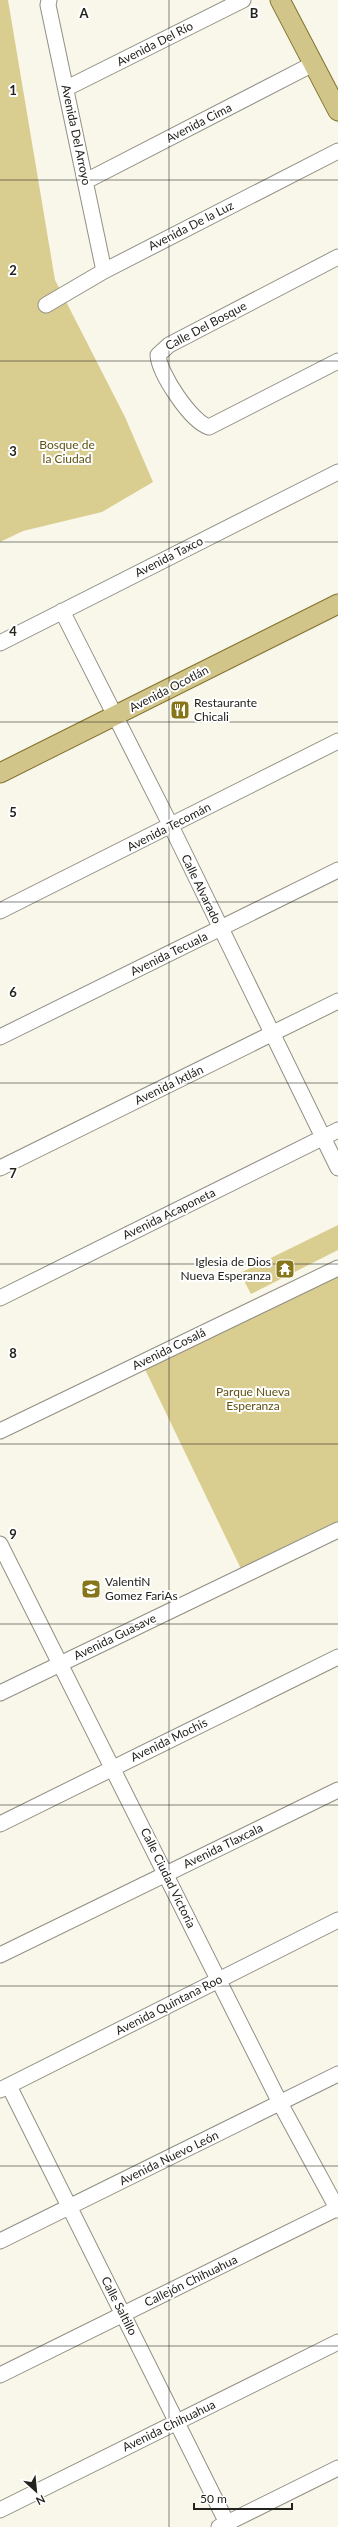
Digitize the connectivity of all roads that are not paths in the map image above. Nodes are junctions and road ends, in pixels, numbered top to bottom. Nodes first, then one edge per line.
1 (49, 0) edge
2 (243, 0) edge
3 (280, 0) edge
4 (313, 64) junction
5 (66, 88) junction
6 (338, 111) edge
7 (338, 151) edge
8 (86, 181) junction
9 (338, 258) edge
10 (104, 271) junction
11 (46, 305) dead end
12 (338, 361) edge
13 (338, 472) edge
14 (338, 604) edge
15 (62, 611) junction
16 (0, 643) edge
17 (115, 716) junction
18 (338, 741) edge
19 (0, 773) edge
20 (171, 826) junction
21 (338, 870) edge
22 (0, 911) edge
23 (220, 928) junction
24 (338, 1001) edge
25 (272, 1034) junction
26 (0, 1037) edge
27 (338, 1130) edge
28 (322, 1138) junction
29 (0, 1168) edge
30 (338, 1168) edge
31 (338, 1268) edge
32 (0, 1298) edge
33 (0, 1431) edge
34 (338, 1530) edge
35 (0, 1544) edge
36 (3, 1559) edge
37 (338, 1657) edge
38 (60, 1663) junction
39 (0, 1693) edge
40 (113, 1768) junction
41 (338, 1790) edge
42 (0, 1824) edge
43 (166, 1874) junction
44 (338, 1920) edge
45 (0, 1955) edge
46 (218, 1980) junction
47 (338, 2074) edge
48 (4, 2088) edge
49 (280, 2103) junction
50 (69, 2207) junction
51 (338, 2209) edge
52 (0, 2242) edge
53 (123, 2315) junction
54 (338, 2342) edge
55 (0, 2376) edge
56 (177, 2422) junction
57 (338, 2468) edge
58 (0, 2510) edge
59 (225, 2526) edge

1 - 5 street, Avenida Del Arroyo
2 - 5 street, Avenida Del Río
3 - 4 main road
4 - 6 main road
4 - 8 street, Avenida Cima
5 - 8 street, Avenida Del Arroyo
7 - 10 street, Avenida De la Luz
8 - 10 street, Avenida Del Arroyo
9 - 12 street, Calle Del Bosque
10 - 11 street, Avenida De la Luz
13 - 15 street, Avenida Taxco
14 - 17 main road, Avenida Ocotlán
15 - 16 street, Avenida Taxco
15 - 17 street, Calle Alvarado
17 - 19 main road, Avenida Ocotlán
17 - 20 street, Calle Alvarado
18 - 20 street, Avenida Tecomán
20 - 22 street, Avenida Tecomán
20 - 23 street, Calle Alvarado
21 - 23 street, Avenida Tecuala
23 - 25 street, Calle Alvarado
23 - 26 street, Avenida Tecuala
24 - 25 street, Avenida Ixtlán
25 - 28 street, Calle Alvarado
25 - 29 street, Avenida Ixtlán
27 - 28 street, Avenida Acaponeta
28 - 30 street, Calle Alvarado
28 - 32 street, Avenida Acaponeta
31 - 33 street, Avenida Cosalá
34 - 38 street, Avenida Guasave
35 - 36 street, Calle Ciudad Victoria
36 - 38 street, Calle Ciudad Victoria
37 - 40 street, Avenida Mochis
38 - 39 street, Avenida Guasave
38 - 40 street, Calle Ciudad Victoria
40 - 42 street, Avenida Mochis
40 - 43 street, Calle Ciudad Victoria
41 - 43 street, Avenida Tlaxcala
43 - 45 street, Avenida Tlaxcala
43 - 46 street, Calle Ciudad Victoria
44 - 46 street, Avenida Quintana Roo
46 - 48 street, Avenida Quintana Roo
46 - 49 street, Calle Ciudad Victoria
47 - 49 street, Avenida Nuevo León
48 - 50 street, Calle Saltillo
49 - 50 street, Avenida Nuevo León
49 - 51 street, Calle Ciudad Victoria
50 - 52 street, Avenida Nuevo León
50 - 53 street, Calle Saltillo
51 - 53 street, Callejón Chihuahua
53 - 55 street, Callejón Chihuahua
53 - 56 street, Calle Saltillo
54 - 56 street, Avenida Chihuahua
56 - 58 street, Avenida Chihuahua
56 - 59 street, Calle Saltillo
57 - 59 street

